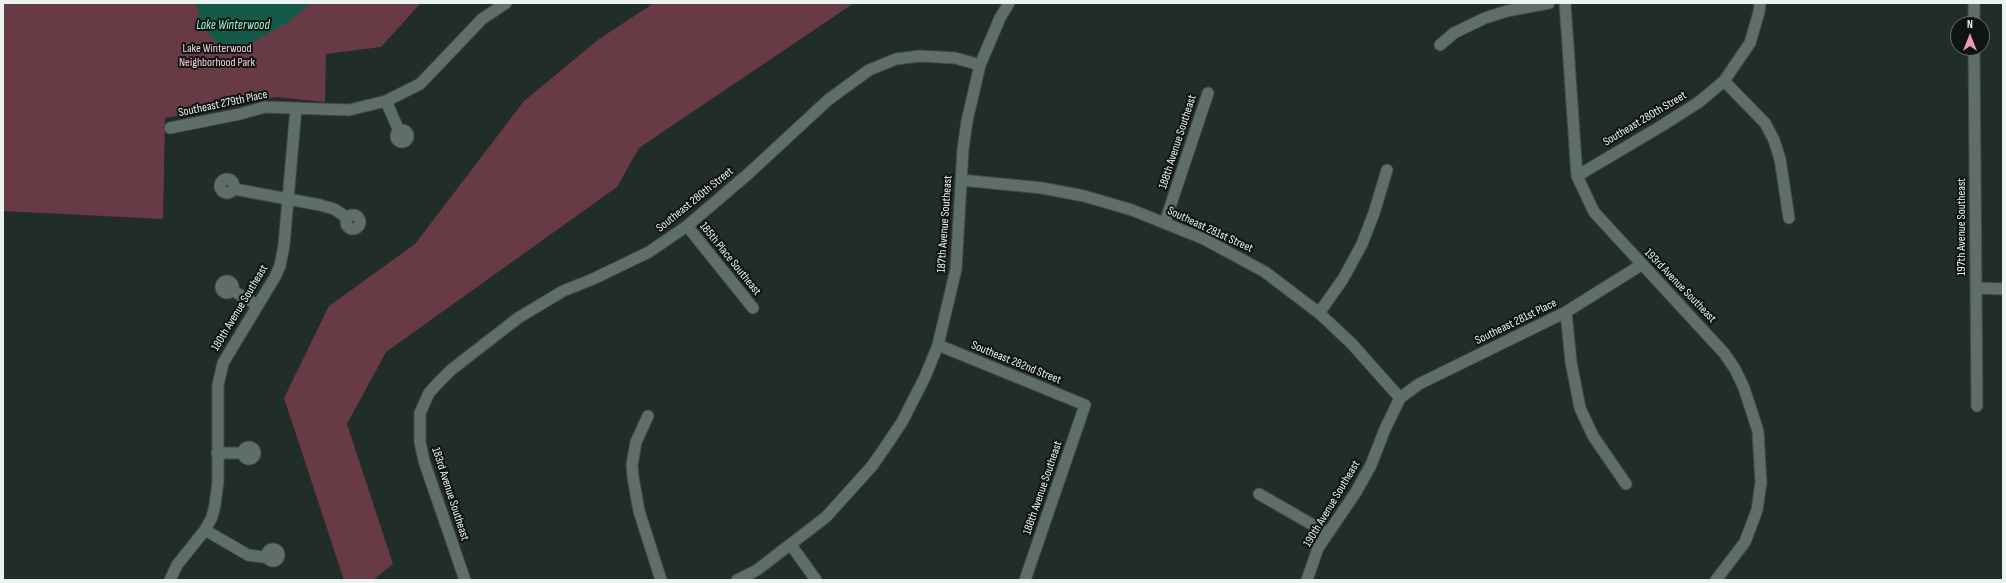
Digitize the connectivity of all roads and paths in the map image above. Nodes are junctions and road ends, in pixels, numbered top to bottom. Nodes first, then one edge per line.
1 (506, 3) edge
2 (1009, 3) edge
3 (1549, 3) edge
4 (1565, 3) edge
5 (1760, 3) edge
6 (1974, 3) edge
7 (1974, 16) edge
8 (1440, 45) dead end
9 (1974, 56) edge
10 (980, 65) junction
11 (1724, 81) junction
12 (1208, 93) dead end
13 (386, 101) junction
14 (296, 108) junction
15 (170, 128) dead end
16 (399, 131) dead end
17 (1387, 170) dead end
18 (1577, 176) junction
19 (961, 180) junction
20 (234, 189) dead end
21 (288, 199) junction
22 (348, 218) dead end
23 (1789, 218) dead end
24 (1166, 222) junction
25 (686, 226) junction
26 (1641, 265) junction
27 (1976, 288) junction
28 (2003, 289) edge
29 (232, 290) dead end
30 (257, 305) junction
31 (752, 308) dead end
32 (1566, 312) junction
33 (1319, 313) junction
34 (938, 345) junction
35 (429, 393) joint
36 (1400, 398) junction
37 (1085, 405) joint
38 (1977, 406) dead end
39 (648, 416) dead end
40 (217, 453) junction
41 (243, 453) dead end
42 (1626, 484) dead end
43 (1259, 494) dead end
44 (205, 530) junction
45 (1327, 532) junction
46 (791, 545) junction
47 (267, 556) dead end
48 (170, 580) edge
49 (465, 580) edge
50 (661, 580) edge
51 (737, 580) edge
52 (816, 580) edge
53 (1025, 580) edge
54 (1307, 580) edge
55 (1716, 580) edge

1 - 13 street, Southeast 279th Place
2 - 10 street, 187th Avenue Southeast
3 - 8 street
4 - 18 street, 193rd Avenue Southeast
5 - 11 street, Southeast 280th Street
6 - 7 street
9 - 27 street, 197th Avenue Southeast
10 - 19 street, 187th Avenue Southeast
10 - 25 street, Southeast 280th Street
11 - 18 street, Southeast 280th Street
11 - 23 street
12 - 24 street, 188th Avenue Southeast
13 - 14 street, Southeast 279th Place
13 - 16 street
14 - 15 street, Southeast 279th Place
14 - 21 street, 180th Avenue Southeast
17 - 33 street
18 - 26 street, 193rd Avenue Southeast
19 - 24 street, Southeast 281st Street
19 - 34 street, 187th Avenue Southeast
20 - 21 street
21 - 22 street
21 - 30 street, 180th Avenue Southeast
24 - 33 street, Southeast 281st Street
25 - 31 street, 185th Place Southeast
25 - 35 street, Southeast 280th Street
26 - 32 street, Southeast 281st Place
26 - 55 street, 193rd Avenue Southeast
27 - 28 street
27 - 38 street, 197th Avenue Southeast
29 - 30 street
30 - 40 street, 180th Avenue Southeast
32 - 36 street, Southeast 281st Place
32 - 42 street
33 - 36 street, Southeast 281st Street
34 - 37 street, Southeast 282nd Street
34 - 46 street, 187th Avenue Southeast
35 - 49 street, 183rd Avenue Southeast
36 - 45 street, 190th Avenue Southeast
37 - 53 street, 188th Avenue Southeast
39 - 50 street
40 - 41 street
40 - 44 street, 180th Avenue Southeast
43 - 45 street
44 - 47 street
44 - 48 street, 180th Avenue Southeast
45 - 54 street, 190th Avenue Southeast
46 - 51 street, 187th Avenue Southeast
46 - 52 street

